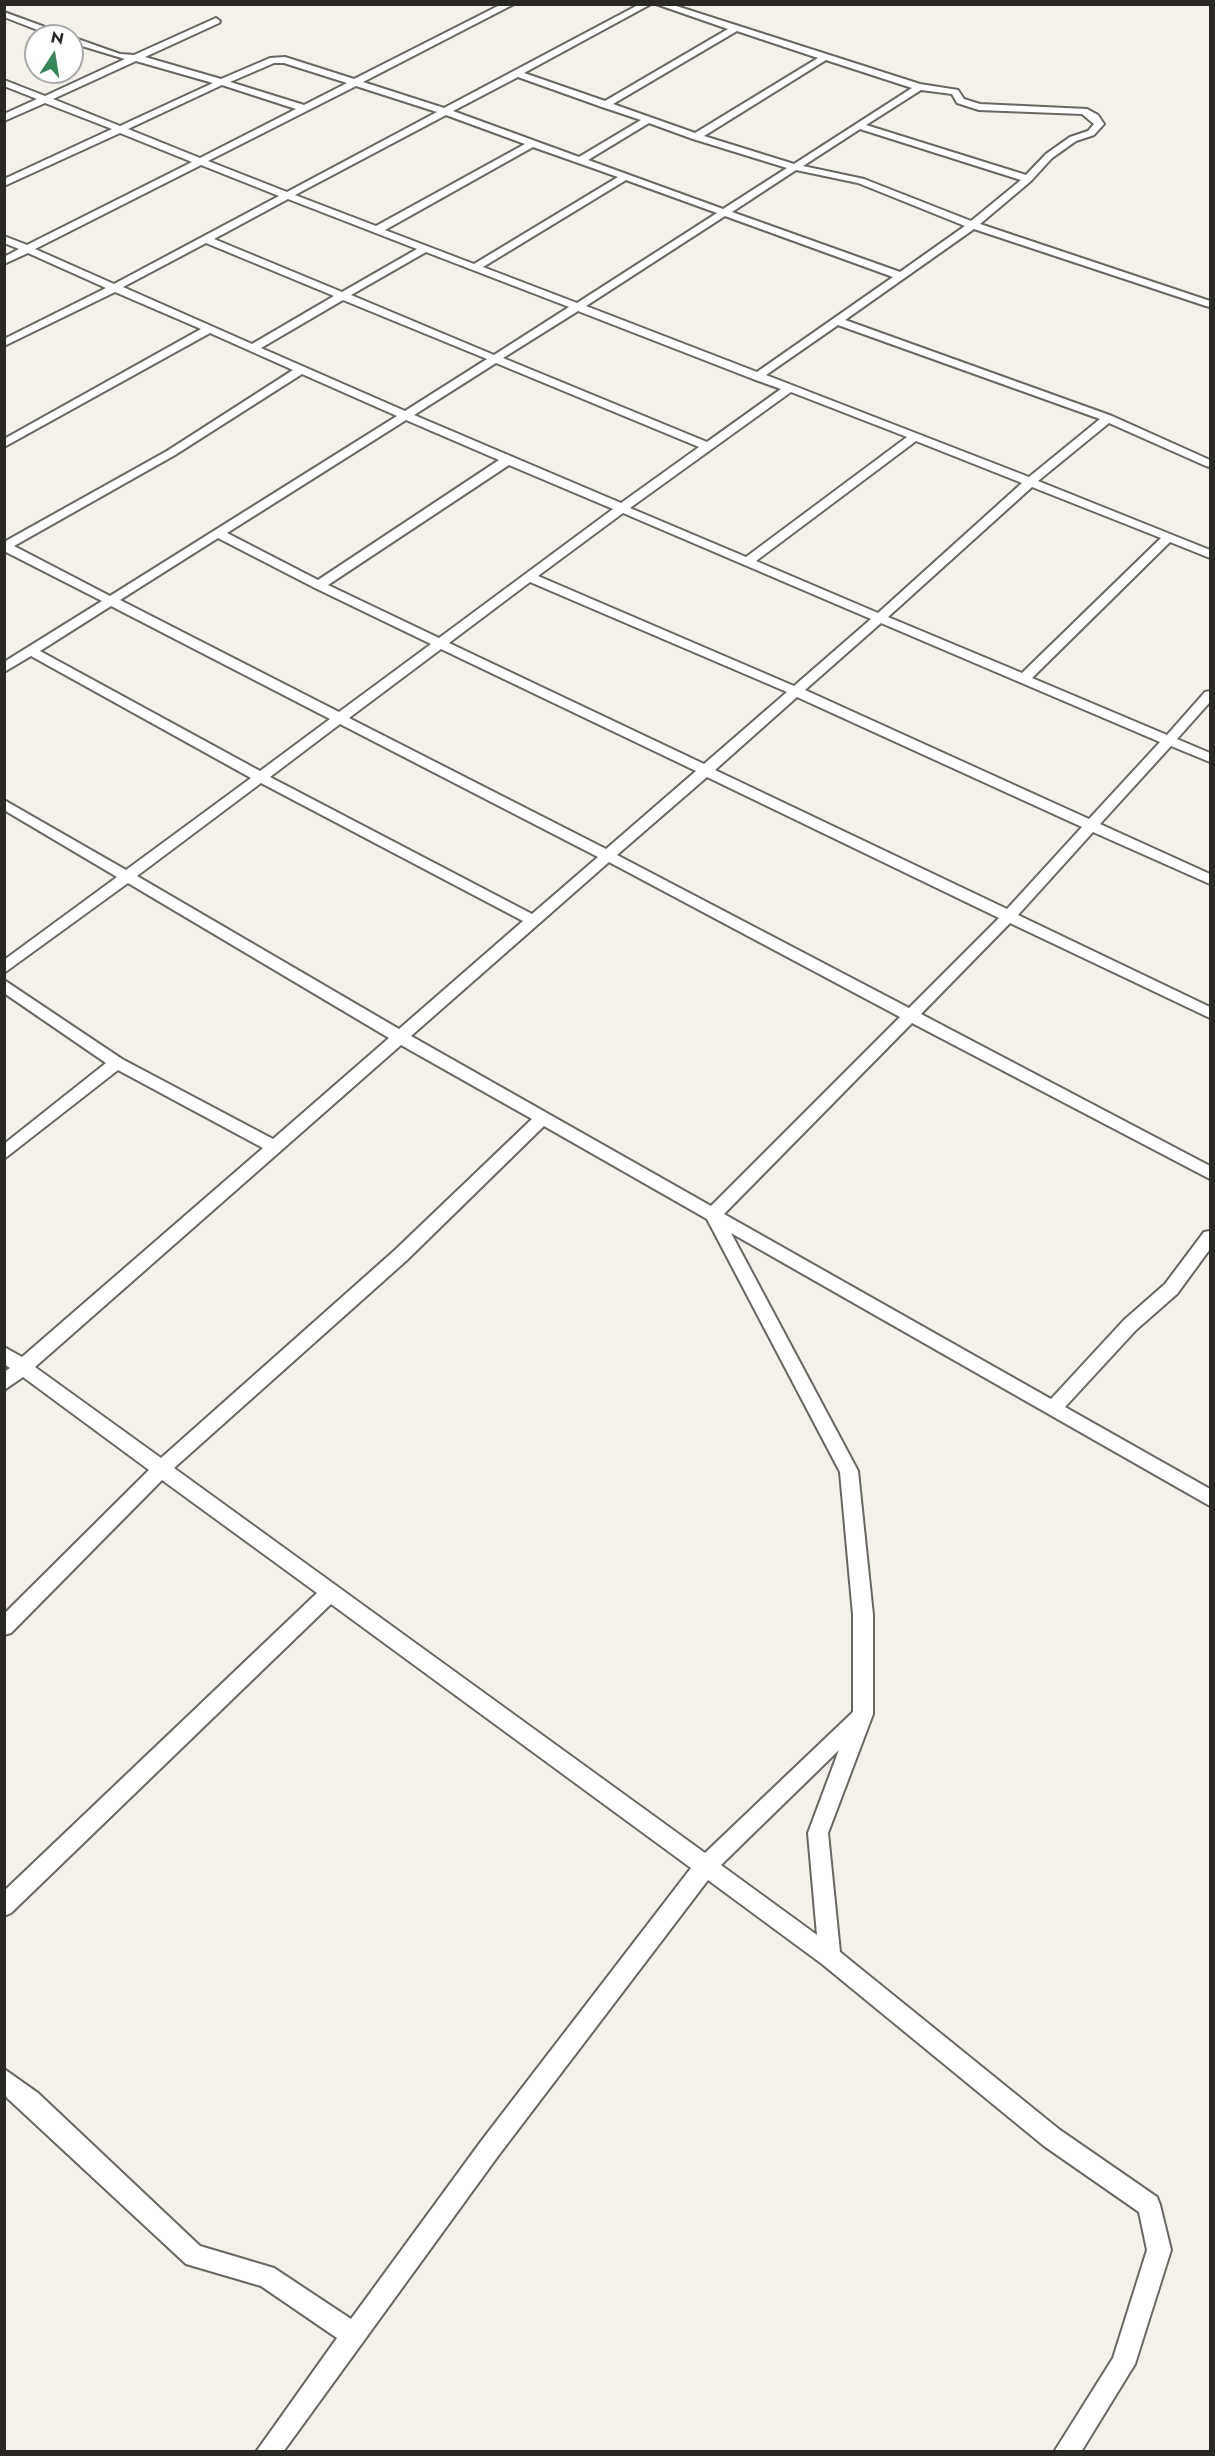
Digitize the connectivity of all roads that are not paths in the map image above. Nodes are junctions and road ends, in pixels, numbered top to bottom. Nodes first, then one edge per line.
1 (510, 4) edge
2 (647, 4) edge
3 (660, 4) edge
4 (4, 14) edge
5 (216, 21) dead end
6 (30, 24) edge
7 (736, 28) junction
8 (84, 43) edge
9 (825, 57) junction
10 (134, 58) junction
11 (516, 73) junction
12 (222, 82) junction
13 (354, 82) junction
14 (4, 83) edge
15 (919, 87) junction
16 (46, 99) junction
17 (605, 105) junction
18 (303, 108) junction
19 (443, 111) junction
20 (4, 118) edge
21 (648, 120) junction
22 (859, 126) junction
23 (120, 128) junction
24 (696, 137) junction
25 (531, 144) junction
26 (200, 161) junction
27 (579, 161) junction
28 (795, 166) junction
29 (623, 177) junction
30 (1028, 179) junction
31 (4, 183) edge
32 (285, 195) junction
33 (725, 212) junction
34 (973, 225) junction
35 (377, 230) junction
36 (4, 238) edge
37 (205, 239) junction
38 (424, 249) junction
39 (28, 250) junction
40 (4, 261) edge
41 (476, 267) junction
42 (901, 276) junction
43 (114, 288) junction
44 (344, 297) junction
45 (1210, 304) edge
46 (579, 306) junction
47 (837, 321) junction
48 (209, 329) junction
49 (4, 343) edge
50 (252, 348) junction
51 (495, 359) junction
52 (300, 370) junction
53 (757, 377) junction
54 (788, 389) junction
55 (405, 415) junction
56 (1108, 418) junction
57 (915, 436) junction
58 (4, 444) edge
59 (709, 447) junction
60 (508, 460) junction
61 (1210, 464) edge
62 (1029, 483) junction
63 (622, 508) junction
64 (217, 533) junction
65 (1168, 538) junction
66 (5, 547) edge
67 (1210, 554) edge
68 (748, 561) junction
69 (530, 576) junction
70 (319, 585) junction
71 (114, 600) junction
72 (881, 617) junction
73 (441, 642) junction
74 (31, 651) junction
75 (4, 668) edge
76 (1024, 678) junction
77 (795, 691) junction
78 (1210, 696) edge
79 (340, 717) junction
80 (1170, 742) junction
81 (1210, 758) edge
82 (704, 771) junction
83 (260, 777) junction
84 (4, 804) edge
85 (1091, 826) junction
86 (606, 855) junction
87 (125, 877) junction
88 (1210, 879) edge
89 (1008, 917) junction
90 (532, 920) junction
91 (4, 968) edge
92 (4, 985) edge
93 (1210, 1013) edge
94 (911, 1014) junction
95 (398, 1036) junction
96 (117, 1063) junction
97 (543, 1118) junction
98 (273, 1146) junction
99 (4, 1153) edge
100 (1210, 1173) edge
101 (713, 1215) junction
102 (1210, 1237) edge
103 (4, 1354) edge
104 (22, 1367) junction
105 (4, 1383) edge
106 (1053, 1408) junction
107 (161, 1469) junction
108 (1210, 1498) edge
109 (331, 1592) junction
110 (4, 1627) edge
111 (863, 1714) junction
112 (706, 1866) junction
113 (4, 1906) edge
114 (830, 1957) junction
115 (4, 2080) edge
116 (352, 2334) junction
117 (268, 2451) edge
118 (1066, 2451) edge

1 - 13 street
2 - 11 street
3 - 7 street
4 - 6 street
5 - 10 street
7 - 9 street
7 - 17 street
8 - 10 street
9 - 15 street
9 - 24 street
10 - 12 street
10 - 16 street
11 - 17 street
11 - 19 street
12 - 13 street
12 - 18 street
12 - 23 street
13 - 18 street
13 - 19 street
14 - 16 street
15 - 22 street
15 - 30 street
16 - 20 street
16 - 23 street
17 - 21 street
18 - 26 street
19 - 25 street
19 - 32 street
21 - 24 street
21 - 27 street
22 - 28 street
22 - 30 street
23 - 26 street
23 - 31 street
24 - 28 street
25 - 27 street
25 - 35 street
26 - 32 street
26 - 39 street
27 - 29 street
28 - 33 street
28 - 34 street
29 - 33 street
29 - 41 street
30 - 34 street
32 - 35 street
32 - 37 street
33 - 42 street
33 - 46 street
34 - 42 street
34 - 45 street
35 - 38 street
36 - 39 street
37 - 43 street
37 - 44 street
38 - 41 street
38 - 44 street
39 - 40 street
39 - 43 street
41 - 46 street
42 - 47 street
43 - 48 street
43 - 49 street
44 - 50 street
44 - 51 street
46 - 51 street
46 - 53 street
47 - 53 street
47 - 56 street
48 - 50 street
48 - 58 street
50 - 52 street
51 - 55 street
51 - 59 street
52 - 55 street
52 - 66 street
53 - 54 street
54 - 57 street
54 - 59 street
55 - 60 street
55 - 64 street
56 - 61 street
56 - 62 street
57 - 62 street
57 - 68 street
59 - 63 street
60 - 63 street
60 - 70 street
62 - 65 street
62 - 72 street
63 - 68 street
63 - 69 street
64 - 70 street
64 - 71 street
65 - 67 street
65 - 76 street
66 - 71 street
68 - 72 street
69 - 73 street
69 - 77 street
70 - 73 street
71 - 74 street
71 - 79 street
72 - 76 street
72 - 77 street
73 - 79 street
73 - 82 street
74 - 75 street
74 - 83 street
76 - 80 street
77 - 82 street
77 - 85 street
78 - 80 street
79 - 83 street
79 - 86 street
80 - 81 street
80 - 85 street
82 - 86 street
82 - 89 street
83 - 87 street
83 - 90 street
84 - 87 street
85 - 88 street
85 - 89 street
86 - 90 street
86 - 94 street
87 - 91 street
87 - 95 street
89 - 93 street
89 - 94 street
90 - 95 street
92 - 96 street
94 - 100 street
94 - 101 street
95 - 97 street
95 - 98 street
96 - 98 street
96 - 99 street
97 - 101 street
97 - 107 street
98 - 104 street
101 - 106 street
101 - 111 street
102 - 106 street
103 - 104 street
104 - 105 street
104 - 107 street
106 - 108 street
107 - 109 street
107 - 110 street
109 - 112 street
109 - 113 street
111 - 112 street
111 - 114 street
112 - 114 street
112 - 116 street
114 - 118 street
115 - 116 street
116 - 117 street

